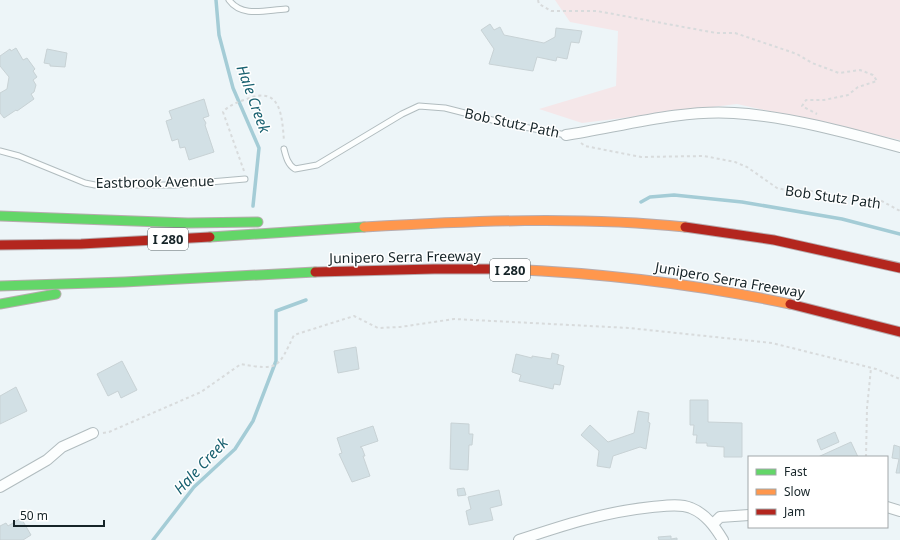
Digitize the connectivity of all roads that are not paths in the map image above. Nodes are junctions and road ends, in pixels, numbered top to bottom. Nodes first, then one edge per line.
1 (229, 0) edge
2 (286, 8) dead end
3 (566, 134) joint
4 (900, 147) edge
5 (284, 149) road end
6 (0, 152) edge
7 (245, 179) road end
8 (0, 216) edge
9 (336, 228) junction
10 (0, 246) edge
11 (900, 268) edge
12 (114, 282) junction
13 (0, 286) edge
14 (0, 304) edge
15 (900, 332) edge
16 (93, 433) road end
17 (0, 487) edge
18 (888, 507) edge
19 (900, 510) edge
20 (748, 515) edge
21 (713, 524) junction
22 (519, 540) edge
23 (723, 540) edge

1 - 2 lane
3 - 4 street
3 - 5 lane, Bob Stutz Path
6 - 7 lane, Eastbrook Avenue
8 - 9 highway
9 - 10 highway, I 280
9 - 11 highway, I 280
12 - 13 highway, Junipero Serra Freeway / I 280
12 - 14 highway
12 - 15 highway, Junipero Serra Freeway / I 280
16 - 17 street
18 - 19 street
20 - 21 street
21 - 22 street
21 - 23 street

